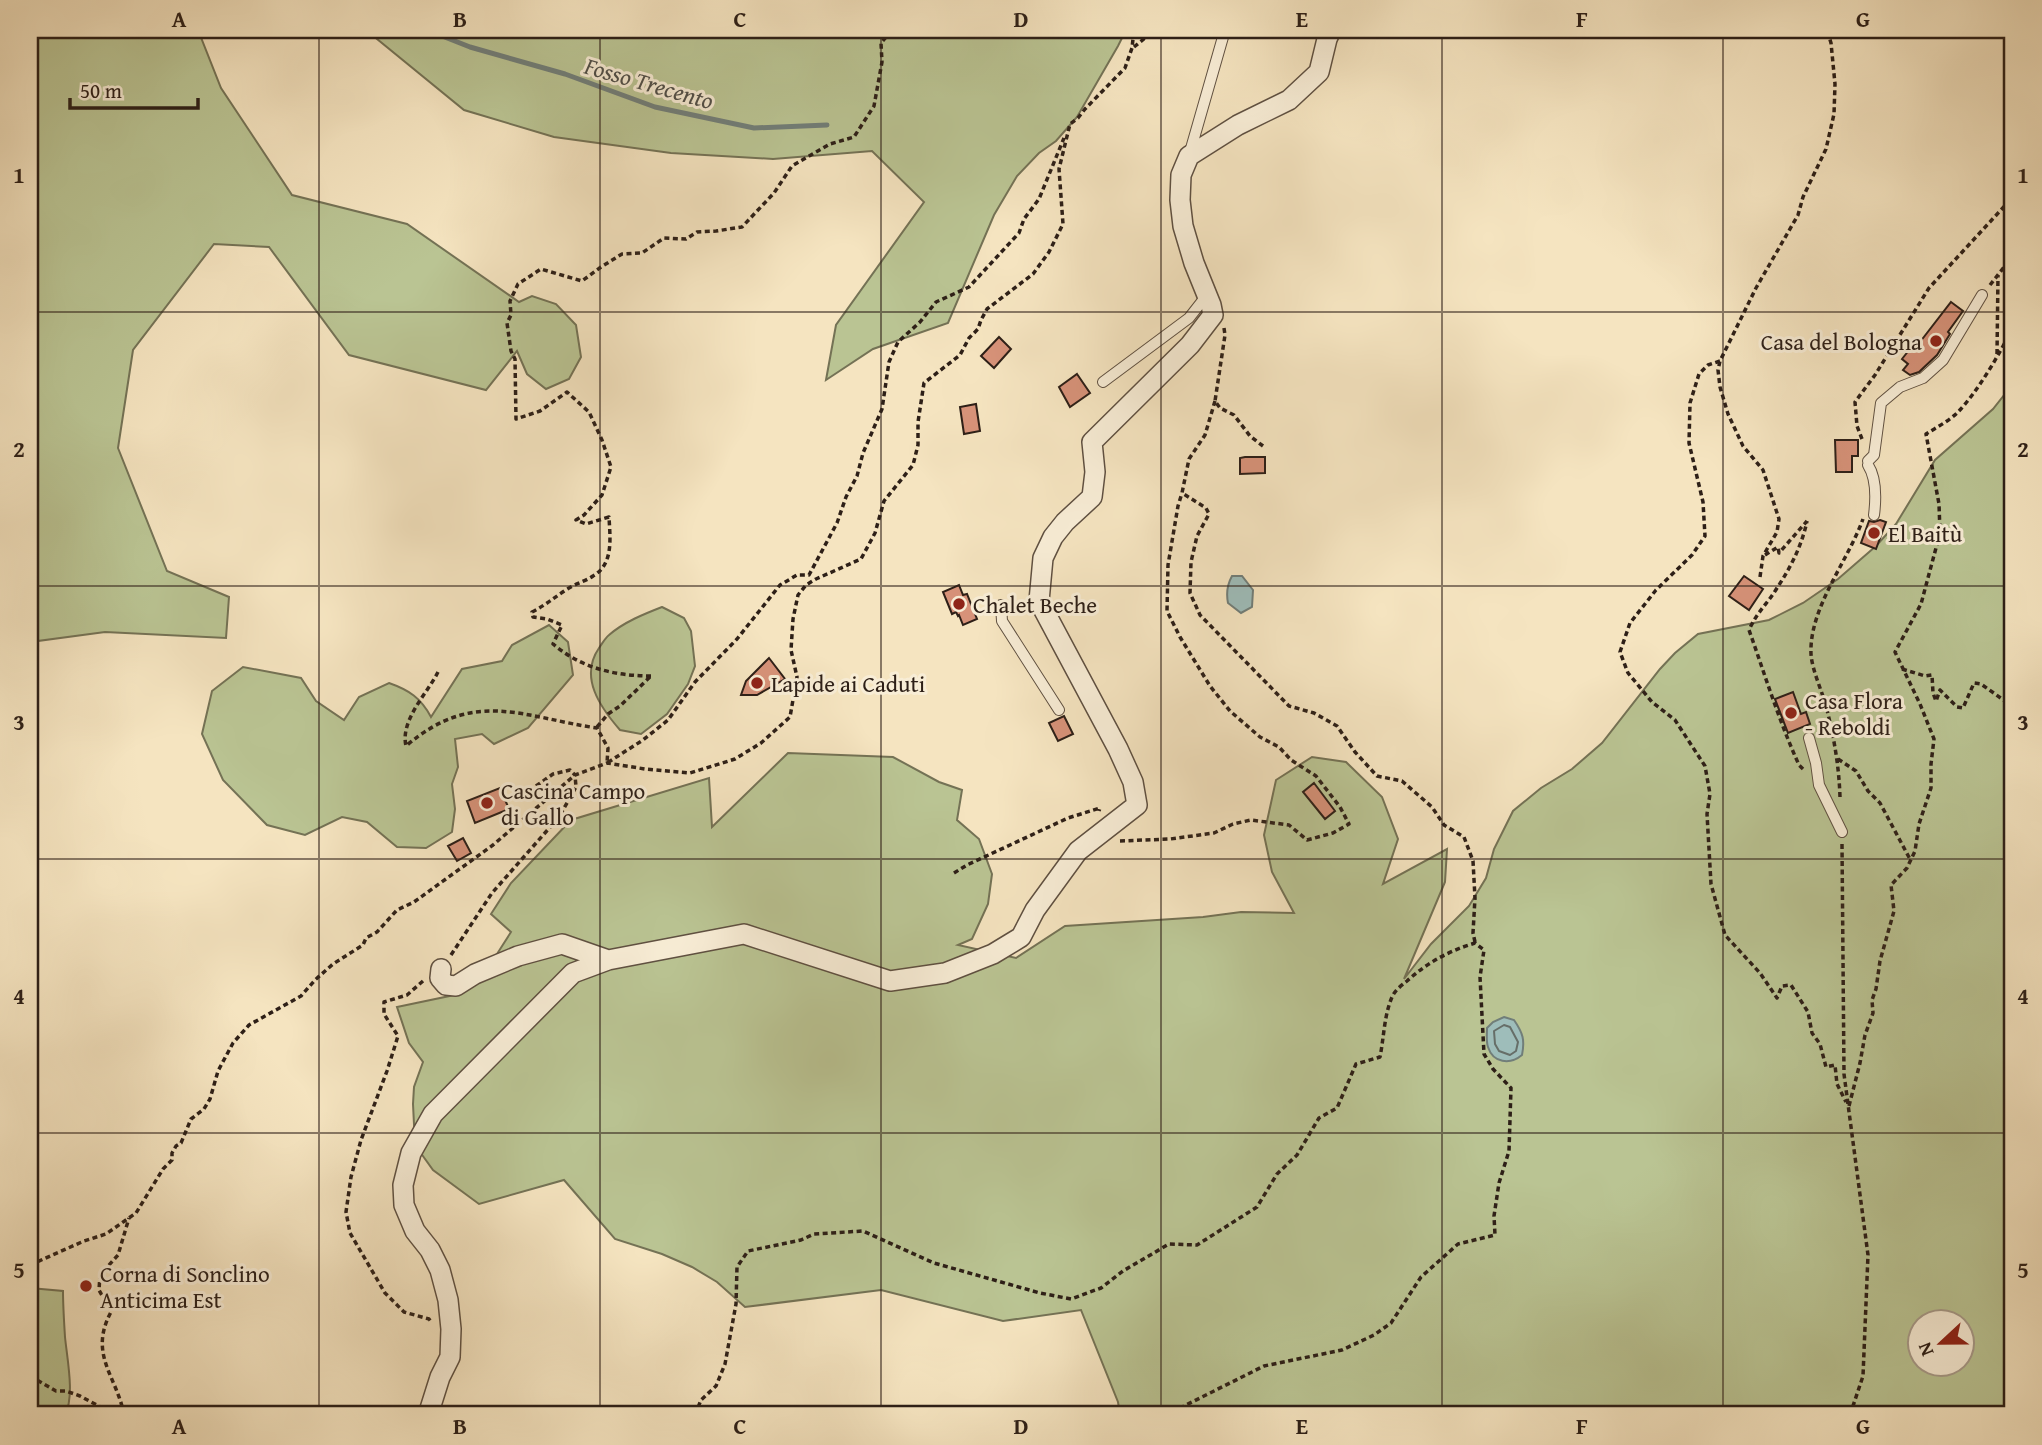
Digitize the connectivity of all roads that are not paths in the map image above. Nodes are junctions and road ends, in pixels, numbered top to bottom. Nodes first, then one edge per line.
1 (1226, 30) edge
2 (1331, 30) edge
3 (1189, 156) junction
4 (1983, 295) road end
5 (1210, 302) junction
6 (1102, 382) dead end
7 (1874, 514) dead end
8 (1001, 605) dead end
9 (1059, 710) dead end
10 (1809, 738) dead end
11 (1842, 832) road end
12 (608, 960) junction
13 (441, 969) road end
14 (428, 1415) edge

1 - 3 lane
2 - 3 street
3 - 5 street
4 - 7 lane
5 - 6 lane
5 - 12 street
8 - 9 lane
10 - 11 lane
12 - 13 street
12 - 14 street

